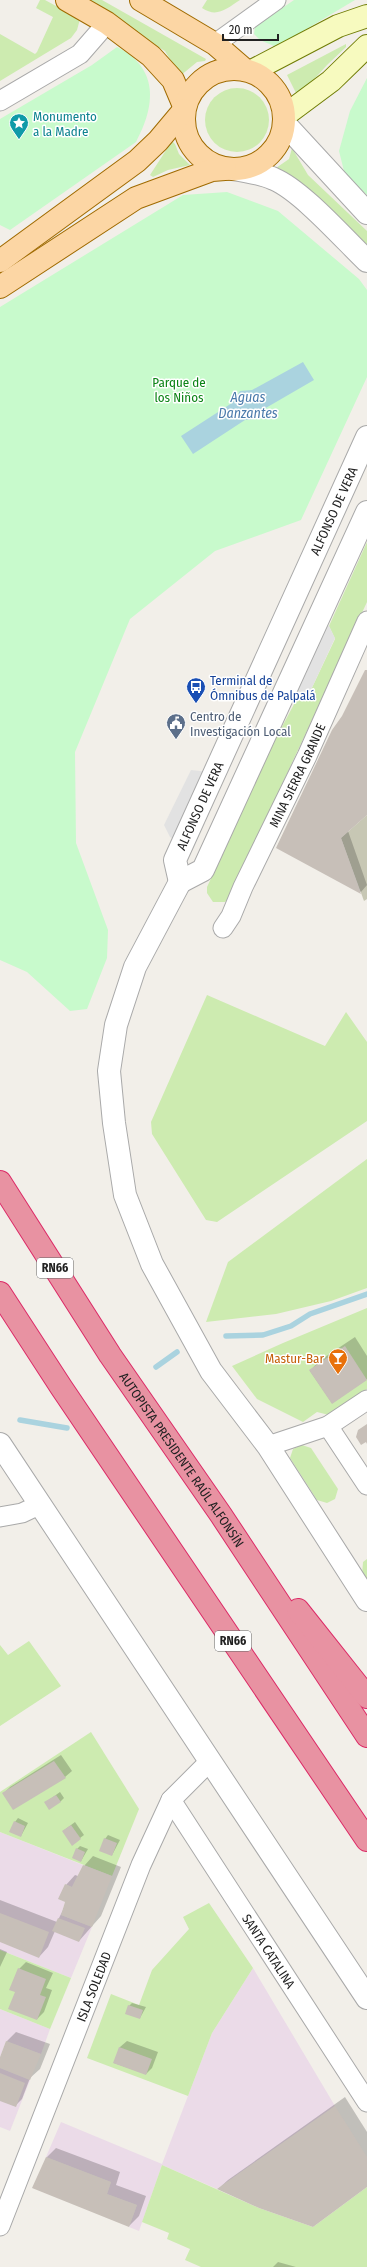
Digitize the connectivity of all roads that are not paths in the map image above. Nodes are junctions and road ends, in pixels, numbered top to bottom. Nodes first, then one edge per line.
1 (67, 0) edge
2 (140, 0) edge
3 (276, 0) edge
4 (367, 16) edge
5 (106, 23) junction
6 (215, 44) junction
7 (367, 46) edge
8 (249, 71) junction
9 (0, 101) edge
10 (184, 108) junction
11 (284, 119) junction
12 (229, 169) junction
13 (367, 213) edge
14 (0, 261) edge
15 (367, 261) edge
16 (0, 288) edge
17 (367, 437) edge
18 (367, 512) edge
19 (367, 621) edge
20 (180, 882) junction
21 (223, 928) dead end
22 (0, 1182) edge
23 (0, 1293) edge
24 (367, 1400) edge
25 (328, 1426) junction
26 (268, 1446) junction
27 (2, 1447) edge
28 (367, 1485) edge
29 (41, 1504) junction
30 (221, 1515) junction
31 (0, 1516) edge
32 (367, 1600) edge
33 (367, 1697) edge
34 (367, 1736) edge
35 (210, 1760) junction
36 (171, 1800) junction
37 (367, 1840) edge
38 (367, 1998) edge
39 (367, 2102) edge
40 (0, 2226) edge

1 - 5 main road
2 - 6 main road
3 - 6 street
4 - 8 main road
5 - 9 street
5 - 10 main road
6 - 8 main road
7 - 11 main road
8 - 10 main road
8 - 11 main road
10 - 12 main road
10 - 14 main road
11 - 12 main road
11 - 13 street
12 - 15 street
12 - 16 main road
17 - 20 street, ALFONSO DE VERA
18 - 20 street
19 - 21 street, MINA SIERRA GRANDE
20 - 26 street
22 - 30 highway, AUTOPISTA PRESIDENTE RAÚL ALFONSÍN / RN66
23 - 37 highway, RN66
24 - 25 street
25 - 26 street
25 - 28 street
26 - 32 street
27 - 29 street
29 - 31 street
29 - 35 street
30 - 33 highway
30 - 34 highway, AUTOPISTA PRESIDENTE RAÚL ALFONSÍN / RN66
35 - 36 street, ISLA SOLEDAD
35 - 38 street
36 - 39 street, SANTA CATALINA
36 - 40 street, ISLA SOLEDAD

